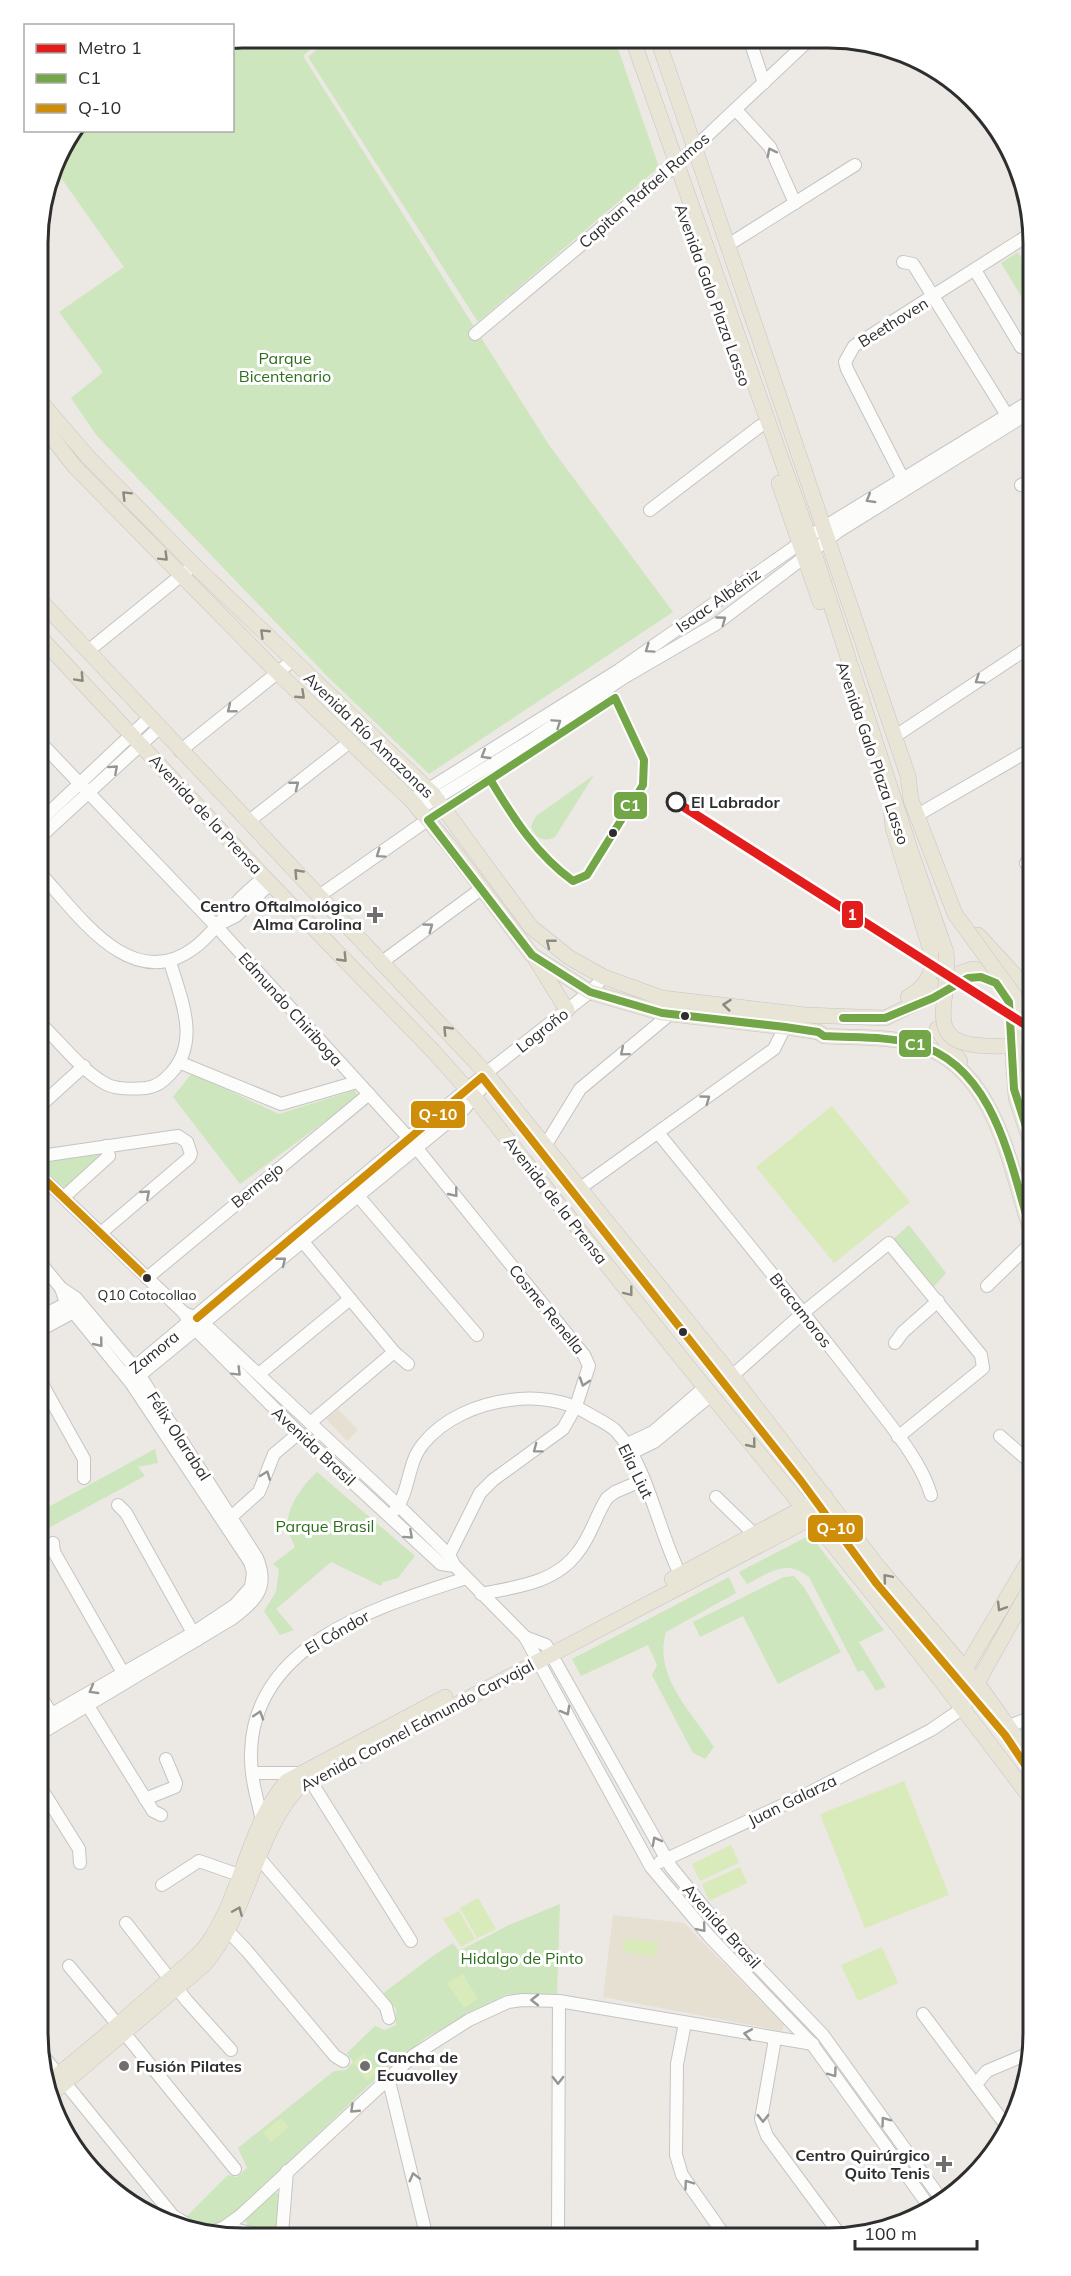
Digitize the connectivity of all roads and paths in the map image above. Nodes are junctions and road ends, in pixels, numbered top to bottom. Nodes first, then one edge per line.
1 (628, 48) edge
2 (635, 48) edge
3 (651, 48) edge
4 (660, 48) edge
5 (752, 48) edge
6 (801, 48) edge
7 (764, 83) junction
8 (736, 110) junction
9 (692, 151) junction
10 (855, 165) dead end
11 (672, 168) junction
12 (795, 203) junction
13 (1023, 239) edge
14 (728, 245) junction
15 (903, 262) dead end
16 (975, 270) junction
17 (933, 297) junction
18 (476, 334) dead end
19 (1021, 347) dead end
20 (1023, 410) edge
21 (1009, 420) junction
22 (48, 424) edge
23 (760, 426) junction
24 (48, 428) edge
25 (903, 479) junction
26 (650, 510) dead end
27 (815, 541) junction
28 (194, 565) junction
29 (182, 575) junction
30 (48, 609) edge
31 (48, 645) edge
32 (88, 651) junction
33 (1023, 651) edge
34 (292, 661) junction
35 (277, 672) junction
36 (621, 674) junction
37 (154, 723) junction
38 (894, 737) junction
39 (137, 739) junction
40 (351, 741) junction
41 (48, 750) edge
42 (180, 751) junction
43 (1023, 754) edge
44 (908, 776) junction
45 (84, 788) junction
46 (436, 799) junction
47 (911, 800) junction
48 (891, 809) junction
49 (419, 810) junction
50 (921, 813) junction
51 (48, 815) edge
52 (249, 820) junction
53 (48, 828) edge
54 (912, 855) junction
55 (267, 880) junction
56 (48, 882) edge
57 (481, 889) junction
58 (319, 896) junction
59 (220, 925) junction
60 (946, 952) junction
61 (532, 955) junction
62 (170, 962) junction
63 (382, 962) junction
64 (604, 977) junction
65 (1023, 984) edge
66 (590, 992) junction
67 (1023, 997) edge
68 (906, 1009) junction
69 (567, 1010) junction
70 (785, 1011) junction
71 (669, 1015) junction
72 (785, 1027) junction
73 (48, 1031) edge
74 (1023, 1047) edge
75 (1013, 1058) junction
76 (181, 1063) junction
77 (84, 1066) junction
78 (486, 1078) junction
79 (357, 1082) junction
80 (369, 1094) junction
81 (472, 1094) junction
82 (48, 1099) edge
83 (1023, 1118) edge
84 (659, 1134) junction
85 (413, 1143) junction
86 (106, 1146) junction
87 (544, 1146) junction
88 (48, 1155) edge
89 (1019, 1171) junction
90 (1023, 1179) edge
91 (48, 1182) edge
92 (1023, 1186) edge
93 (579, 1189) junction
94 (65, 1196) junction
95 (359, 1197) junction
96 (1023, 1207) edge
97 (102, 1232) junction
98 (300, 1239) junction
99 (1023, 1251) edge
100 (48, 1272) edge
101 (147, 1278) junction
102 (987, 1286) dead end
103 (350, 1299) junction
104 (938, 1301) junction
105 (75, 1305) junction
106 (804, 1312) junction
107 (48, 1314) edge
108 (194, 1322) junction
109 (48, 1325) edge
110 (477, 1335) dead end
111 (895, 1343) dead end
112 (394, 1352) junction
113 (408, 1364) dead end
114 (259, 1374) junction
115 (133, 1375) junction
116 (732, 1376) junction
117 (708, 1391) junction
118 (48, 1395) edge
119 (576, 1406) junction
120 (310, 1423) junction
121 (299, 1433) junction
122 (1000, 1436) dead end
123 (898, 1437) junction
124 (627, 1449) junction
125 (1023, 1456) edge
126 (84, 1478) dead end
127 (643, 1480) junction
128 (931, 1495) dead end
129 (716, 1497) dead end
130 (828, 1501) junction
131 (118, 1505) dead end
132 (399, 1506) junction
133 (809, 1513) junction
134 (231, 1517) junction
135 (390, 1517) junction
136 (755, 1535) junction
137 (53, 1543) dead end
138 (452, 1560) junction
139 (257, 1570) junction
140 (1023, 1571) edge
141 (466, 1578) junction
142 (683, 1579) junction
143 (482, 1594) junction
144 (1023, 1602) edge
145 (195, 1637) junction
146 (542, 1652) junction
147 (965, 1669) junction
148 (125, 1677) junction
149 (978, 1684) junction
150 (959, 1702) junction
151 (88, 1706) junction
152 (50, 1719) edge
153 (1023, 1721) edge
154 (1009, 1726) junction
155 (1023, 1747) edge
156 (166, 1759) dead end
157 (252, 1773) junction
158 (304, 1776) junction
159 (1023, 1788) edge
160 (48, 1799) edge
161 (145, 1799) junction
162 (160, 1815) dead end
163 (262, 1820) junction
164 (260, 1859) junction
165 (666, 1859) junction
166 (80, 1863) dead end
167 (651, 1867) junction
168 (239, 1875) junction
169 (162, 1885) dead end
170 (126, 1923) dead end
171 (223, 1929) junction
172 (411, 1941) dead end
173 (69, 1966) dead end
174 (173, 1984) junction
175 (559, 2001) junction
176 (923, 2014) dead end
177 (389, 2018) dead end
178 (685, 2023) junction
179 (792, 2023) junction
180 (121, 2030) junction
181 (823, 2035) junction
182 (780, 2040) junction
183 (812, 2044) junction
184 (231, 2050) dead end
185 (1021, 2057) edge
186 (343, 2061) dead end
187 (52, 2066) edge
188 (388, 2077) junction
189 (61, 2079) junction
190 (55, 2081) edge
191 (976, 2084) junction
192 (56, 2086) edge
193 (1002, 2120) edge
194 (235, 2169) dead end
195 (287, 2171) junction
196 (937, 2194) edge
197 (925, 2201) edge
198 (171, 2214) edge
199 (224, 2226) edge
200 (835, 2227) edge
201 (282, 2228) edge
202 (425, 2228) edge
203 (558, 2228) edge
204 (719, 2228) edge

1 - 11 main road, Avenida Galo Plaza Lasso
2 - 11 main road, Avenida Galo Plaza Lasso
3 - 9 main road, Avenida Galo Plaza Lasso
4 - 9 main road, Avenida Galo Plaza Lasso
5 - 7 street
6 - 7 street, Capitan Rafael Ramos
7 - 8 street, Capitan Rafael Ramos
8 - 9 street, Capitan Rafael Ramos
12 -> 8 street
9 - 11 street, Capitan Rafael Ramos
9 - 14 main road, Avenida Galo Plaza Lasso
9 - 27 main road, Avenida Galo Plaza Lasso
10 - 12 street
11 - 18 street, Capitan Rafael Ramos
11 - 23 main road, Avenida Galo Plaza Lasso
11 - 27 main road, Avenida Galo Plaza Lasso
12 - 14 street
13 - 16 street, Beethoven
14 - 27 main road, Avenida Galo Plaza Lasso
15 - 17 street
16 - 17 street, Beethoven
16 - 19 street
17 - 21 street
17 - 25 street, Beethoven
20 - 21 street, Isaac Albéniz
21 - 25 street, Isaac Albéniz
21 - 27 street, Isaac Albéniz
28 -> 22 main road, Avenida Río Amazonas
23 - 26 street
23 - 27 main road, Avenida Galo Plaza Lasso
24 -> 29 main road, Avenida Río Amazonas
25 -> 27 street, Isaac Albéniz
27 -> 36 street, Isaac Albéniz
36 -> 27 street, Isaac Albéniz
27 - 38 main road, Avenida Galo Plaza Lasso
27 - 47 main road, Avenida Galo Plaza Lasso
27 - 48 main road, Avenida Galo Plaza Lasso
27 - 54 main road, Avenida Galo Plaza Lasso
28 - 29 street
34 -> 28 main road, Avenida Río Amazonas
29 - 32 street
29 - 35 main road, Avenida Río Amazonas
30 - 32 main road, Avenida de la Prensa
31 -> 39 main road, Avenida de la Prensa
32 - 37 main road, Avenida de la Prensa
33 -> 38 street
34 - 35 street
34 - 46 main road, Avenida Río Amazonas
35 -> 40 main road, Avenida Río Amazonas
35 -> 42 street
36 - 46 street, Isaac Albéniz
37 - 39 street
37 - 42 main road, Avenida de la Prensa
38 - 44 main road, Avenida Galo Plaza Lasso
39 - 45 street
39 - 55 main road, Avenida de la Prensa
40 - 49 main road, Avenida Río Amazonas
52 -> 40 street
41 - 45 street, Edmundo Chiriboga
42 - 52 main road, Avenida de la Prensa
43 - 50 street
44 - 47 main road, Avenida Galo Plaza Lasso
44 - 50 main road
45 - 51 street
45 - 53 street
45 - 59 street, Edmundo Chiriboga
46 - 49 street, Isaac Albéniz
46 - 49 street
64 -> 46 main road, Avenida Río Amazonas
47 - 75 main road, bridge
48 - 54 main road, Avenida Galo Plaza Lasso
48 - 70 main road
49 - 57 main road, Avenida Río Amazonas
49 -> 58 street
50 - 65 main road
58 -> 52 main road, Avenida de la Prensa
54 - 60 main road
55 - 59 street
55 -> 81 main road, Avenida de la Prensa
56 - 62 street
57 - 61 main road, Avenida Río Amazonas
63 -> 57 street
58 - 63 main road, Avenida de la Prensa
59 - 62 street
59 - 79 street, Edmundo Chiriboga
60 - 74 main road, bridge
60 - 89 main road, bridge
61 - 66 main road, Avenida Río Amazonas
61 - 69 main road
62 - 76 street
78 -> 63 main road, Avenida de la Prensa
64 - 66 street, Logroño
70 -> 64 main road, Avenida Río Amazonas
66 - 69 street, Logroño
66 - 71 main road, Avenida Río Amazonas
67 - 68 main road, Avenida Río Amazonas
68 - 70 main road, Avenida Río Amazonas
68 - 75 main road, bridge
69 - 78 street, Logroño
71 - 72 main road, Avenida Río Amazonas
71 -> 87 street
84 -> 72 street
72 - 96 main road, Avenida Río Amazonas
73 - 77 street
75 - 83 main road
76 - 77 street
76 - 79 street
77 - 82 street
78 - 81 street, Zamora
78 - 87 main road, Avenida de la Prensa
79 - 80 street, Edmundo Chiriboga
80 - 85 street, Edmundo Chiriboga
80 - 101 street, Bermejo
81 - 85 street, Zamora
81 -> 117 main road, Avenida de la Prensa
84 - 93 street
84 - 106 street, Bracamoros
85 - 95 street, Zamora
85 - 98 street, Zamora
85 -> 119 street, Cosme Renella
86 - 88 street
86 - 94 street
97 -> 86 street
87 - 93 main road, Avenida de la Prensa
89 - 90 main road
89 - 92 main road
91 - 94 street, Avenida Brasil
93 - 116 main road, Avenida de la Prensa
94 - 97 street, Avenida Brasil
95 - 98 street, Zamora
95 - 110 street
97 - 101 street, Avenida Brasil
98 - 103 street
98 - 108 street, Zamora
99 - 102 street
100 - 105 street, Félix Olarabal
101 - 108 street, Avenida Brasil
103 - 112 street
103 - 114 street
104 - 106 street
104 - 111 street
104 - 123 street
105 - 107 street
105 - 109 street
105 - 115 street, Félix Olarabal
106 - 116 street
106 - 123 street, Bracamoros
108 - 114 street, Avenida Brasil
108 - 115 street, Zamora
108 -> 121 street, Avenida Brasil
112 - 113 street
112 - 120 street
114 - 120 street, Avenida Brasil
115 - 134 street, Félix Olarabal
115 - 139 street, Félix Olarabal
116 - 130 main road, Avenida de la Prensa
117 - 124 street
117 -> 133 main road, Avenida de la Prensa
118 - 126 street
119 - 124 street, Elia Liut
119 - 132 street, Elia Liut
119 -> 138 street, Cosme Renella
120 - 132 street, Avenida Brasil
134 -> 121 street
121 - 135 street, Avenida Brasil
122 - 125 street
123 - 128 street, Bracamoros
124 - 127 street, Elia Liut
127 - 142 street, Elia Liut
127 - 143 street
129 - 136 street
130 - 133 main road, Avenida Coronel Edmundo Carvajal
147 -> 130 main road, Avenida de la Prensa
131 - 145 street
132 - 135 street, Elia Liut
132 - 138 street, Avenida Brasil
133 - 136 main road, Avenida Coronel Edmundo Carvajal
133 - 142 main road, Avenida Coronel Edmundo Carvajal
133 - 150 main road, Avenida de la Prensa
134 - 139 street, Félix Olarabal
135 -> 138 street, Avenida Brasil
136 - 142 main road, Avenida Coronel Edmundo Carvajal
137 - 148 street
138 - 141 street, Avenida Brasil
139 - 145 street
140 -> 147 main road
141 - 143 street, Avenida Brasil
157 -> 141 street, El Cóndor
142 - 146 main road, Avenida Coronel Edmundo Carvajal
143 - 146 street, Avenida Brasil
144 - 149 main road
145 - 148 street
146 - 158 main road, Avenida Coronel Edmundo Carvajal
165 -> 146 street, Avenida Brasil
146 -> 167 street, Avenida Brasil
147 - 149 main road, Avenida de la Prensa
147 - 150 main road
148 - 151 street
148 -> 152 street
149 - 150 main road
149 - 154 main road, Avenida de la Prensa
150 - 159 main road, Avenida de la Prensa
150 - 165 street, Juan Galarza
151 - 152 street
151 - 161 street
153 - 154 street
154 - 155 main road, Avenida de la Prensa
156 - 161 street
157 - 158 street
157 - 163 street, El Cóndor
158 - 163 main road, Avenida Coronel Edmundo Carvajal
158 - 164 main road, Avenida Coronel Edmundo Carvajal
158 - 172 street
160 - 166 street
161 - 162 street
163 - 168 main road, Avenida Coronel Edmundo Carvajal
171 -> 164 main road, Avenida Coronel Edmundo Carvajal
164 - 177 street
165 - 167 street, Juan Galarza
165 - 181 street, Avenida Brasil
167 -> 179 street, Avenida Brasil
168 - 169 street
168 - 171 main road, Avenida Coronel Edmundo Carvajal
170 - 174 street
171 - 174 main road, Avenida Coronel Edmundo Carvajal
171 - 186 street
173 - 180 street
174 - 180 main road, Avenida Coronel Edmundo Carvajal
174 - 184 street
175 - 178 street
175 -> 188 street
175 -> 203 street
176 - 191 street
182 -> 178 street
204 -> 178 street
179 - 182 street
179 - 183 street, Avenida Brasil
180 - 189 main road, Avenida Coronel Edmundo Carvajal
180 - 194 street
181 - 183 street
196 -> 181 street, Avenida Brasil
182 - 183 street
182 -> 200 street
183 -> 197 street, Avenida Brasil
185 - 191 street
187 - 189 street
188 -> 195 street
202 -> 188 street
189 - 190 main road, Avenida Coronel Edmundo Carvajal
189 - 192 main road, Avenida Coronel Edmundo Carvajal
189 - 198 street
191 - 193 street
195 - 199 street
195 - 201 street

